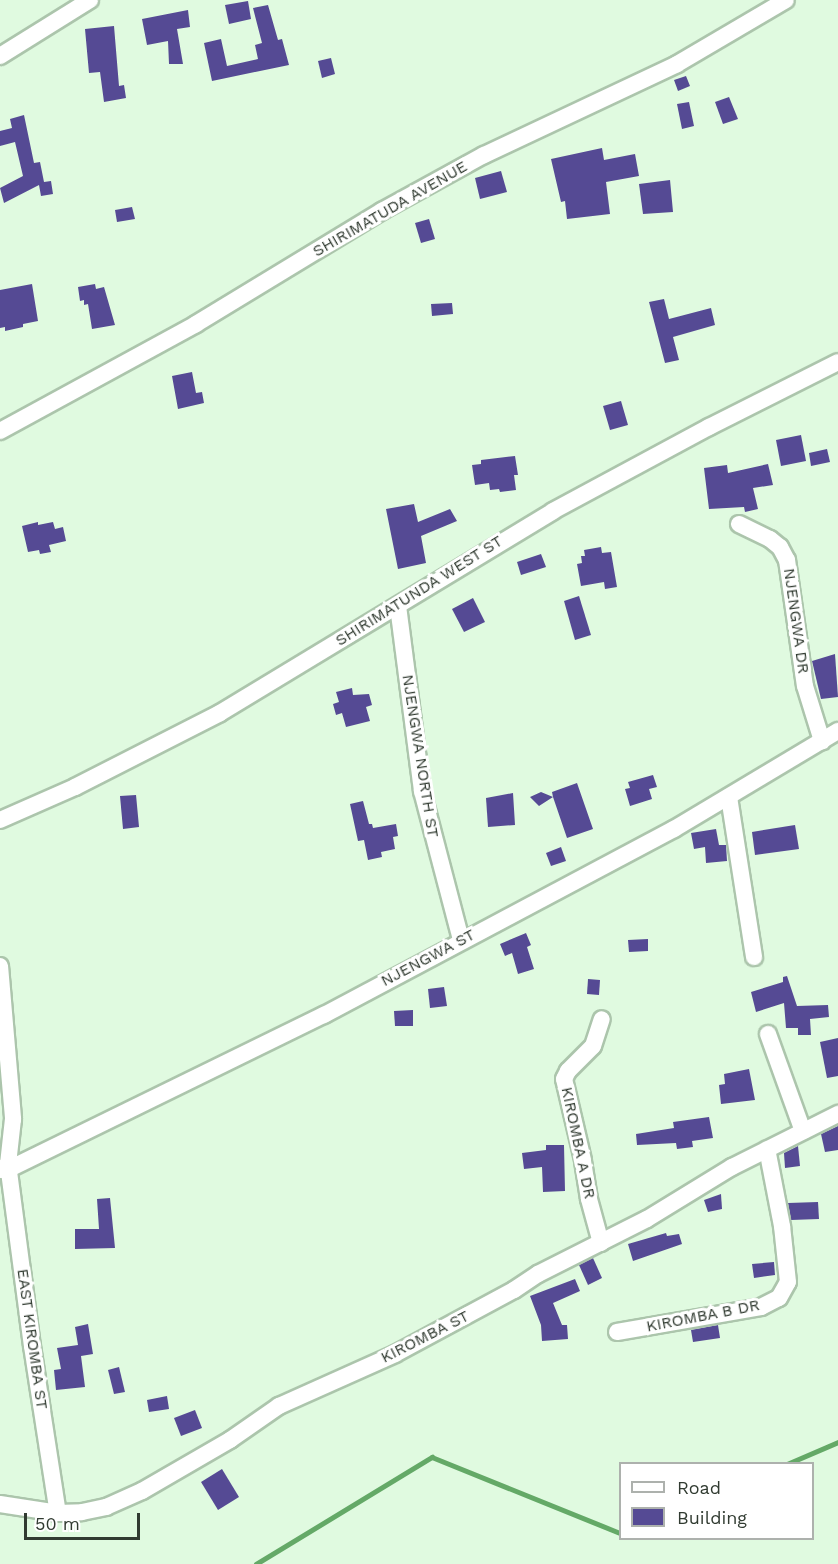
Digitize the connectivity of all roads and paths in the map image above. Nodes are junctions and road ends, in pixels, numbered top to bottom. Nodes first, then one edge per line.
1 (90, 0) edge
2 (786, 0) edge
3 (0, 56) edge
4 (838, 362) edge
5 (0, 431) edge
6 (739, 524) dead end
7 (398, 606) junction
8 (838, 731) edge
9 (822, 741) junction
10 (729, 797) junction
11 (0, 820) edge
12 (461, 940) junction
13 (754, 957) dead end
14 (0, 966) edge
15 (602, 1019) dead end
16 (768, 1034) dead end
17 (838, 1114) edge
18 (803, 1131) junction
19 (767, 1149) junction
20 (5, 1168) edge
21 (601, 1243) junction
22 (617, 1332) dead end
23 (0, 1504) edge
24 (58, 1512) junction

1 - 3 street
2 - 5 street, SHIRIMATUDA AVENUE
4 - 7 street, SHIRIMATUNDA WEST ST
6 - 9 street, NJENGWA DR
7 - 11 street, SHIRIMATUNDA WEST ST
7 - 12 street, NJENGWA NORTH ST
8 - 9 street, NJENGWA ST
9 - 10 street, NJENGWA ST
10 - 12 street, NJENGWA ST
10 - 13 street
12 - 20 street, NJENGWA ST
14 - 20 street, EAST KIROMBA ST
15 - 21 street, KIROMBA A DR
16 - 18 street
17 - 18 street, KIROMBA ST
18 - 19 street, KIROMBA ST
19 - 21 street, KIROMBA ST
19 - 22 street, KIROMBA B DR
20 - 24 street, EAST KIROMBA ST
21 - 24 street, KIROMBA ST
23 - 24 street, KIROMBA ST

